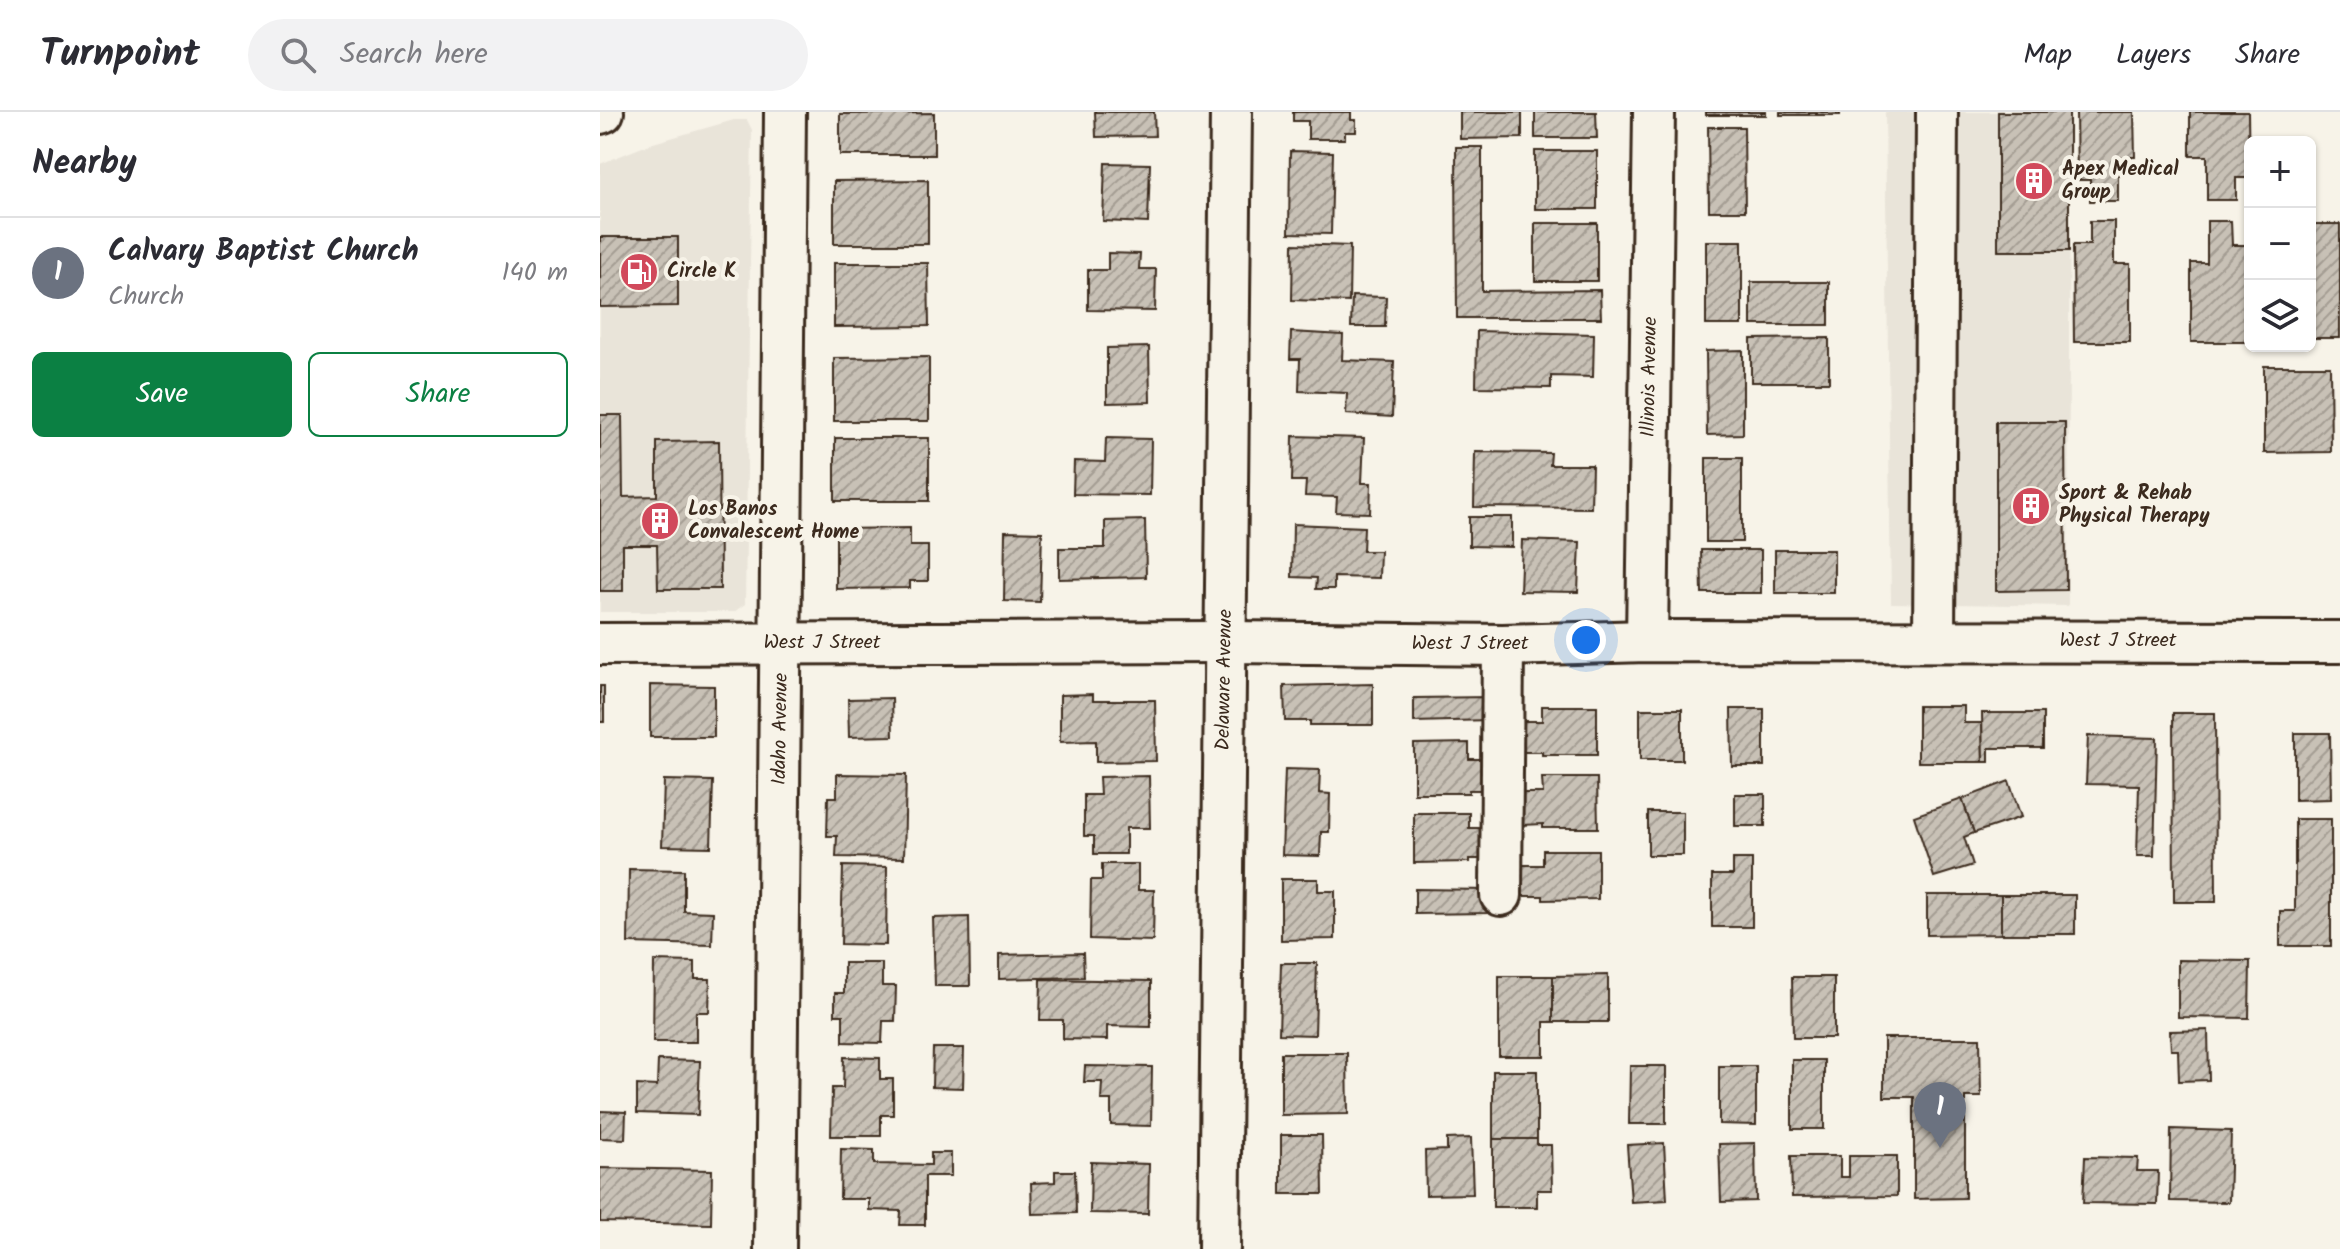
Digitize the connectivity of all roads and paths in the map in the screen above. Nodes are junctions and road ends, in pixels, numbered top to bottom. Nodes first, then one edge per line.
1 (785, 112) edge
2 (1231, 112) edge
3 (1654, 112) edge
4 (1937, 112) edge
5 (1647, 641) junction
6 (1934, 641) junction
7 (1225, 642) junction
8 (2340, 642) edge
9 (600, 644) edge
10 (782, 644) junction
11 (1503, 645) junction
12 (1501, 895) dead end
13 (775, 1249) edge
14 (1219, 1249) edge

1 - 10 street, Idaho Avenue
2 - 7 street, Delaware Avenue
3 - 5 street, Illinois Avenue
4 - 6 street
5 - 6 street, West J Street
5 - 11 street, West J Street
6 - 8 street, West J Street
7 - 10 street, West J Street
7 - 11 street, West J Street
7 - 14 street, Delaware Avenue
9 - 10 street, West J Street
10 - 13 street, Idaho Avenue
11 - 12 street

